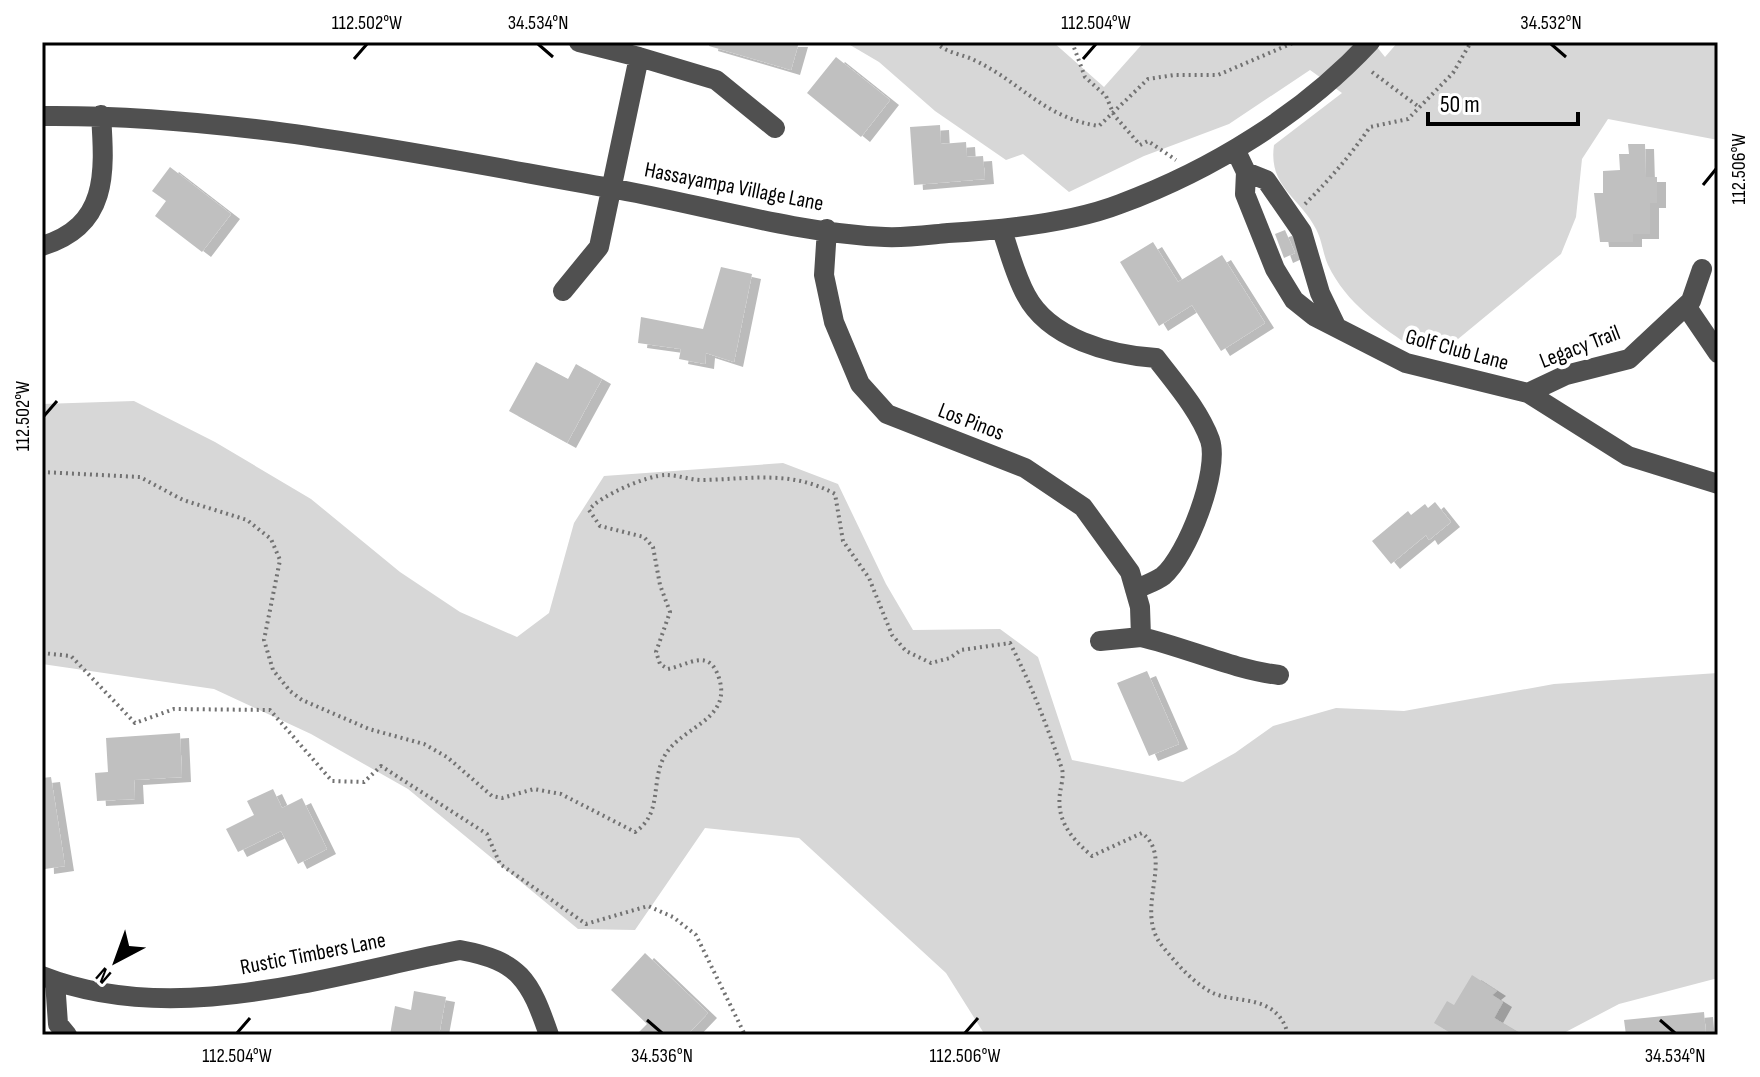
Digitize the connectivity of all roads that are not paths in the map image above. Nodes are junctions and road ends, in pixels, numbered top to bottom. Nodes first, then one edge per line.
1 (579, 42) edge
2 (1370, 42) edge
3 (639, 57) junction
4 (101, 115) junction
5 (42, 116) edge
6 (775, 128) dead end
7 (1235, 149) junction
8 (1246, 172) junction
9 (613, 189) junction
10 (827, 229) junction
11 (1002, 230) junction
12 (42, 246) edge
13 (1312, 268) junction
14 (1702, 269) dead end
15 (1282, 281) junction
16 (563, 291) dead end
17 (1686, 306) junction
18 (1335, 324) junction
19 (1718, 353) edge
20 (1528, 393) junction
21 (1718, 484) edge
22 (1135, 590) junction
23 (1141, 637) junction
24 (1100, 641) dead end
25 (1279, 675) dead end
26 (48, 978) edge
27 (67, 1035) edge
28 (549, 1035) edge

1 - 3 street
2 - 7 street, Hassayampa Village Lane
3 - 6 street
3 - 9 street
4 - 5 street, Hassayampa Village Lane
4 - 9 street, Hassayampa Village Lane
4 - 12 street
7 - 8 street, Golf Club Lane
7 - 11 street, Hassayampa Village Lane
8 - 13 street
8 - 15 street, Golf Club Lane
9 - 10 street, Hassayampa Village Lane
9 - 16 street
10 - 11 street, Hassayampa Village Lane
10 - 22 street, Los Pinos
11 - 22 street
13 - 15 street
13 - 18 street
14 - 17 street, Legacy Trail
15 - 18 street, Golf Club Lane
17 - 19 street
17 - 20 street, Legacy Trail
18 - 20 street, Golf Club Lane
20 - 21 street, Golf Club Lane
22 - 23 street, Los Pinos
23 - 24 street
23 - 25 street
26 - 27 street
26 - 28 street, Rustic Timbers Lane

